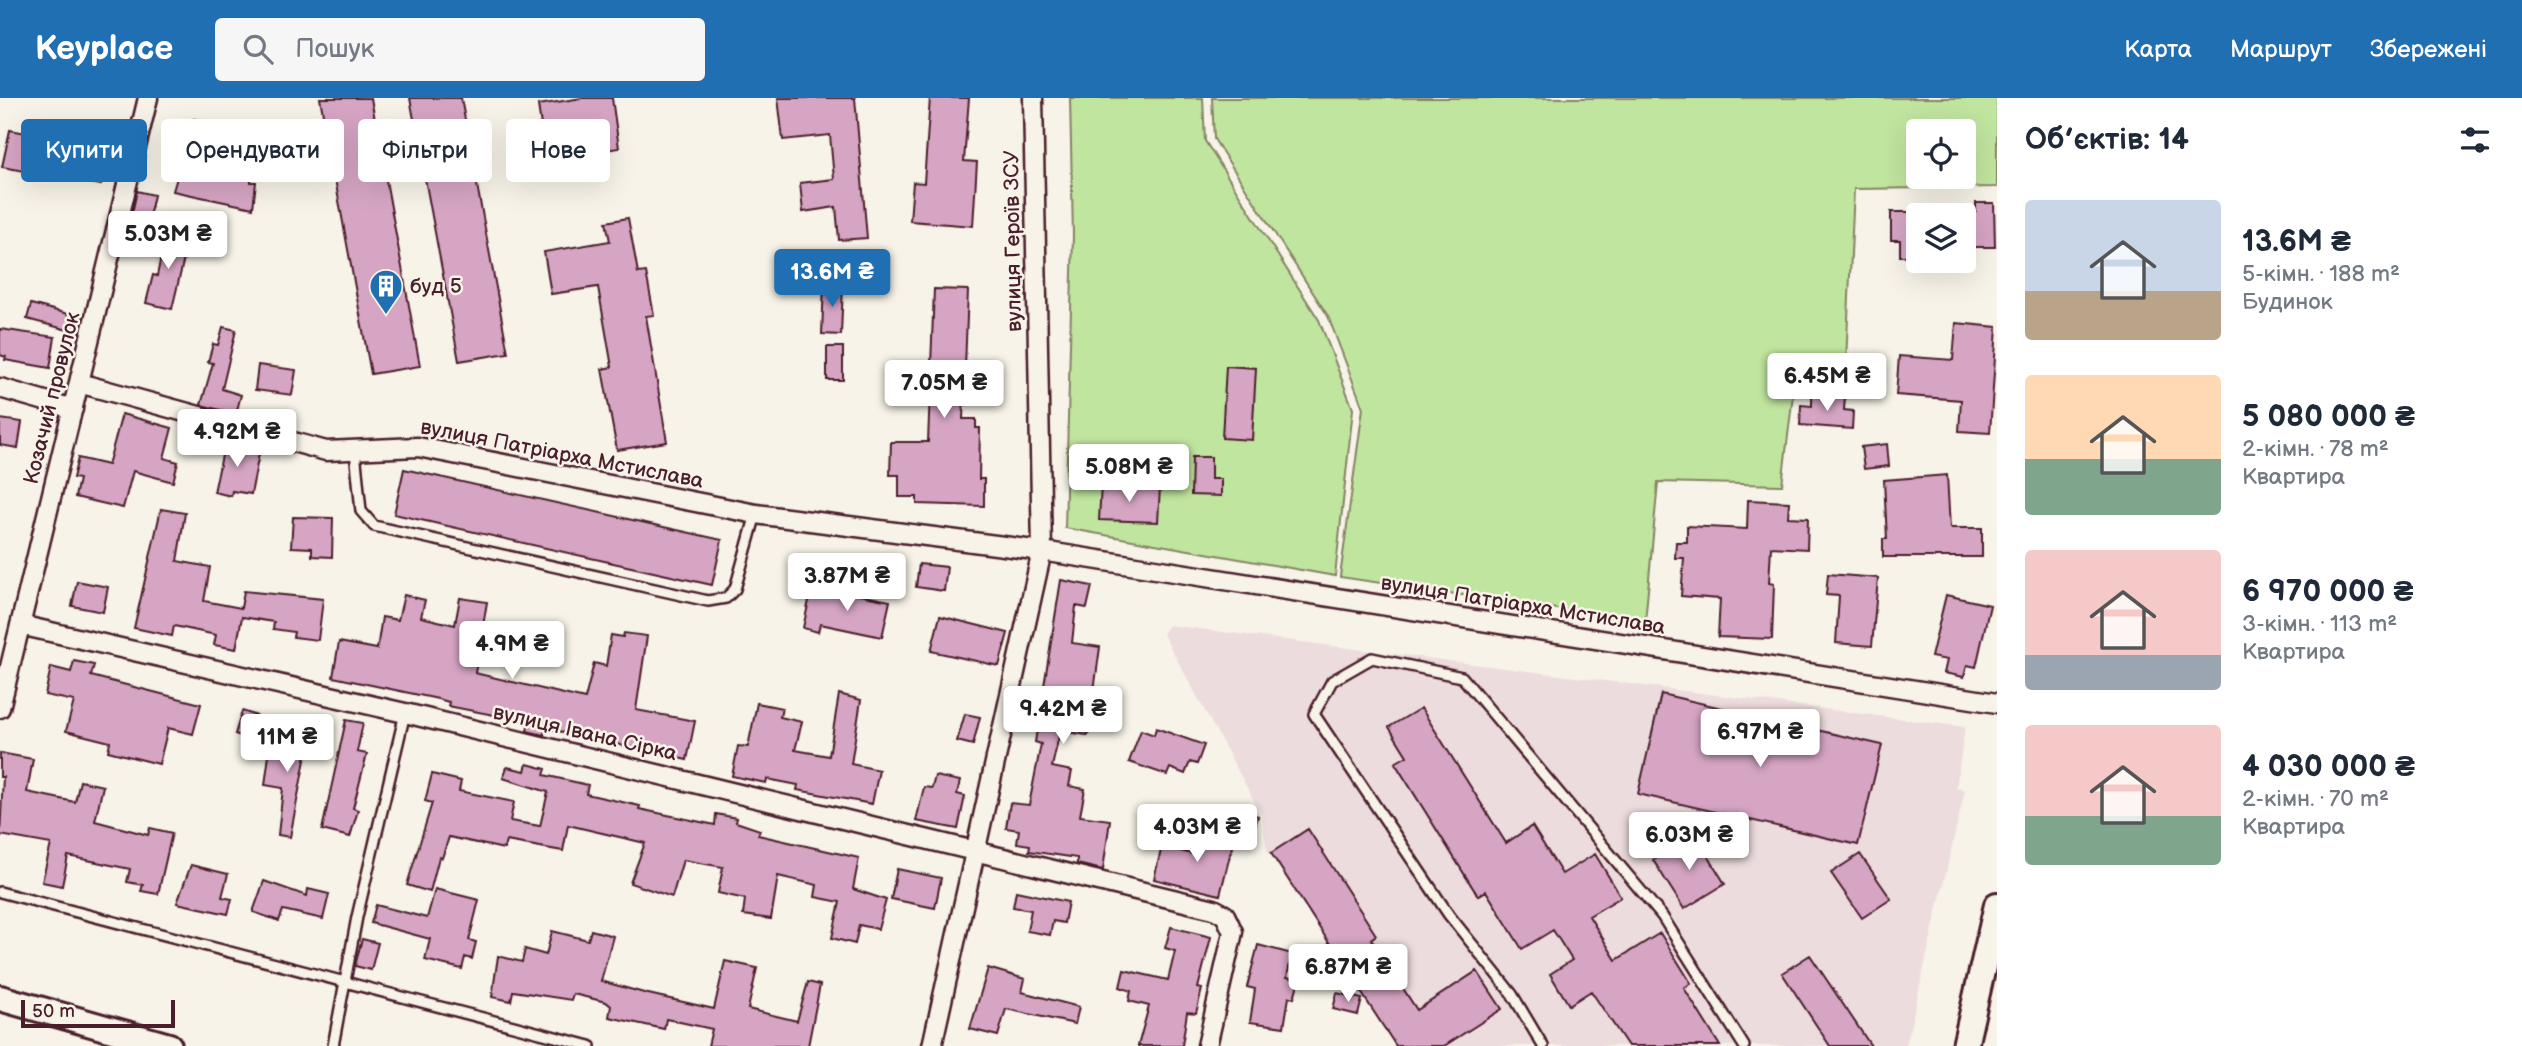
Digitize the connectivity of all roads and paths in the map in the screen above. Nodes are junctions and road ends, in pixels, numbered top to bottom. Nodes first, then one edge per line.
1 (148, 98) edge
2 (1033, 98) edge
3 (79, 383) junction
4 (0, 388) edge
5 (73, 409) junction
6 (355, 451) junction
7 (756, 514) junction
8 (1042, 551) junction
9 (20, 625) junction
10 (1997, 704) edge
11 (0, 708) edge
12 (405, 713) junction
13 (976, 850) junction
14 (0, 892) edge
15 (1997, 905) edge
16 (346, 982) junction
17 (0, 998) edge
18 (169, 1046) edge
19 (333, 1046) edge
20 (590, 1046) edge
21 (932, 1046) edge
22 (1207, 1046) edge
23 (1543, 1046) edge
24 (1744, 1046) edge
25 (1965, 1046) edge

1 - 3 street, Козачий провулок
2 - 8 street, вулиця Героїв ЗСУ
3 - 5 street, Козачий провулок
3 - 6 street, вулиця Патріарха Мстислава
4 - 5 street
5 - 9 street, Козачий провулок
6 - 7 street, вулиця Патріарха Мстислава
6 - 7 lane
7 - 8 street, вулиця Патріарха Мстислава
8 - 10 street, вулиця Патріарха Мстислава
8 - 13 street
9 - 11 street, Козачий провулок
9 - 12 street, вулиця Івана Сірка
12 - 13 street, вулиця Івана Сірка
12 - 16 lane
13 - 21 street
13 - 22 street, вулиця Івана Сірка
14 - 16 lane
15 - 25 street
16 - 19 lane
16 - 20 lane
17 - 18 street
23 - 24 lane

